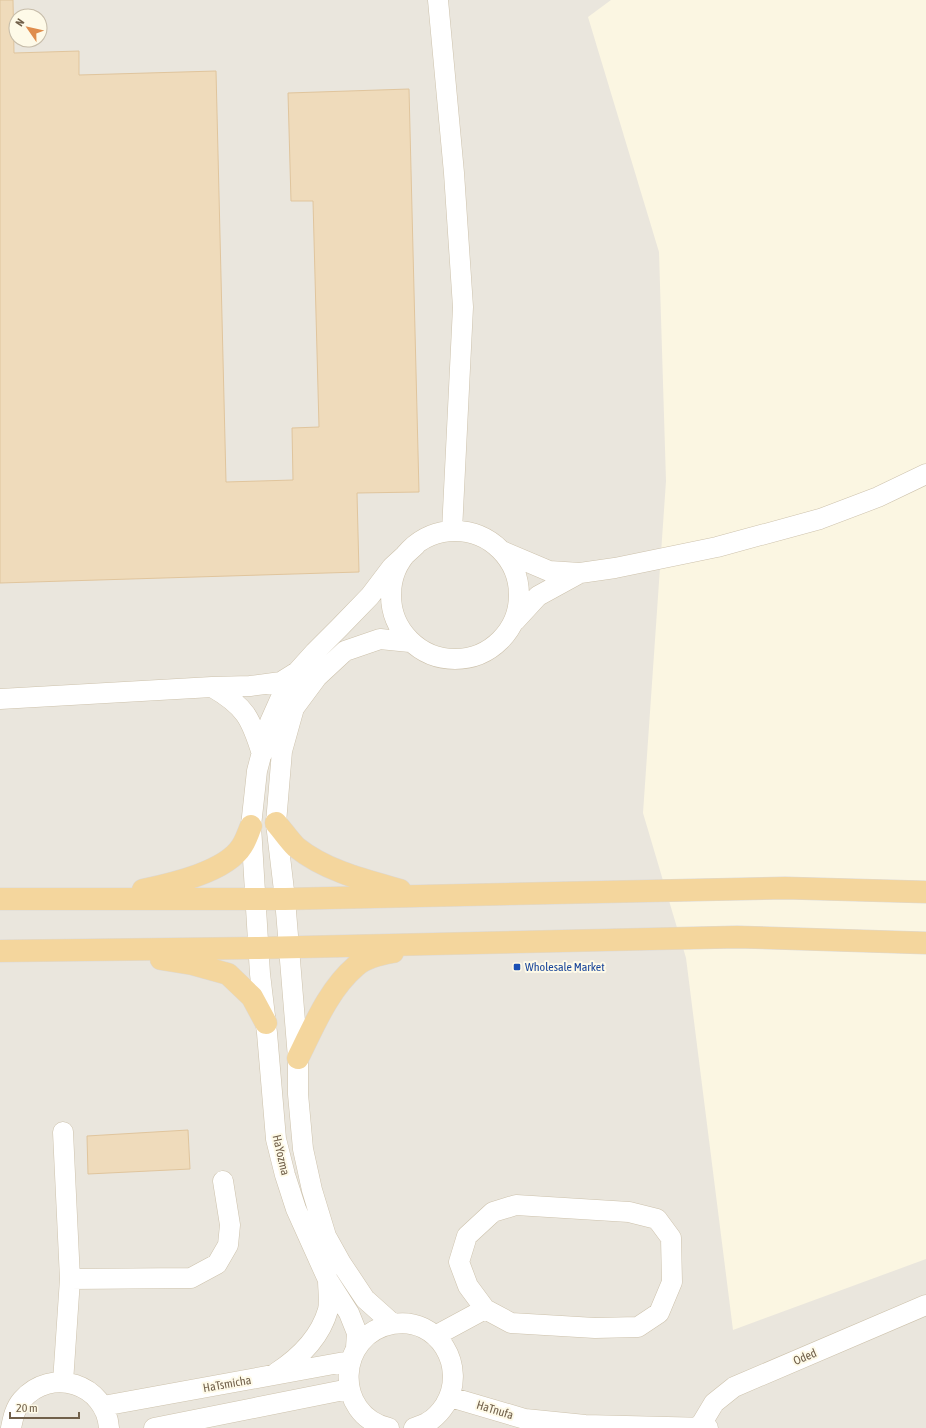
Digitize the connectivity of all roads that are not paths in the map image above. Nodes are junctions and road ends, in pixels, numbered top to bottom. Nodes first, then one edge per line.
1 (438, 0) edge
2 (926, 474) edge
3 (452, 531) junction
4 (416, 545) junction
5 (502, 551) junction
6 (580, 573) junction
7 (513, 623) junction
8 (410, 642) junction
9 (297, 672) junction
10 (212, 687) junction
11 (0, 700) edge
12 (262, 754) junction
13 (276, 823) junction
14 (251, 826) junction
15 (926, 892) edge
16 (420, 896) junction
17 (0, 899) edge
18 (101, 899) junction
19 (255, 899) junction
20 (285, 899) junction
21 (443, 943) junction
22 (926, 943) edge
23 (289, 946) junction
24 (258, 948) junction
25 (112, 950) junction
26 (0, 951) edge
27 (266, 1023) junction
28 (298, 1058) junction
29 (62, 1132) dead end
30 (223, 1180) dead end
31 (70, 1278) junction
32 (328, 1280) junction
33 (926, 1305) edge
34 (485, 1309) junction
35 (393, 1324) junction
36 (435, 1336) junction
37 (353, 1355) junction
38 (271, 1376) junction
39 (63, 1382) junction
40 (349, 1388) junction
41 (450, 1397) junction
42 (103, 1406) junction
43 (8, 1416) edge
44 (109, 1428) edge
45 (154, 1428) edge
46 (389, 1428) edge
47 (414, 1428) edge
48 (699, 1428) edge
49 (708, 1428) edge

1 - 3 street
2 - 6 street
3 - 4 street
3 - 5 street
4 - 8 street
4 - 9 street
5 - 6 street
5 - 7 street
6 - 7 street
7 - 8 street
8 - 13 street, HaYozma
9 - 10 street
9 - 12 street, HaYozma
10 - 11 street
10 - 12 street
12 - 14 street, HaYozma
13 - 16 highway
13 - 20 street, HaYozma
14 - 18 highway
14 - 19 street, HaYozma
15 - 16 highway
16 - 20 highway
17 - 18 highway
18 - 19 highway
19 - 20 highway
19 - 24 street, HaYozma
20 - 23 street, HaYozma
21 - 22 highway
21 - 23 highway
21 - 28 highway
23 - 24 highway
23 - 28 street, HaYozma
24 - 25 highway
24 - 27 street, HaYozma
25 - 26 highway
25 - 27 highway
27 - 32 street, HaYozma
28 - 35 street, HaYozma
29 - 31 street
30 - 31 street
31 - 39 street
32 - 37 street, HaYozma
32 - 38 street
33 - 48 street, Oded
34 - 34 street
34 - 36 street
35 - 36 street
35 - 37 street
36 - 41 street
37 - 38 street, HaTsmicha
37 - 40 street, HaYozma
38 - 42 street, HaTsmicha
39 - 42 street
39 - 43 street
40 - 45 street
40 - 46 street
41 - 47 street
41 - 48 street, HaTnufa
42 - 44 street
48 - 49 street, HaTnufa

